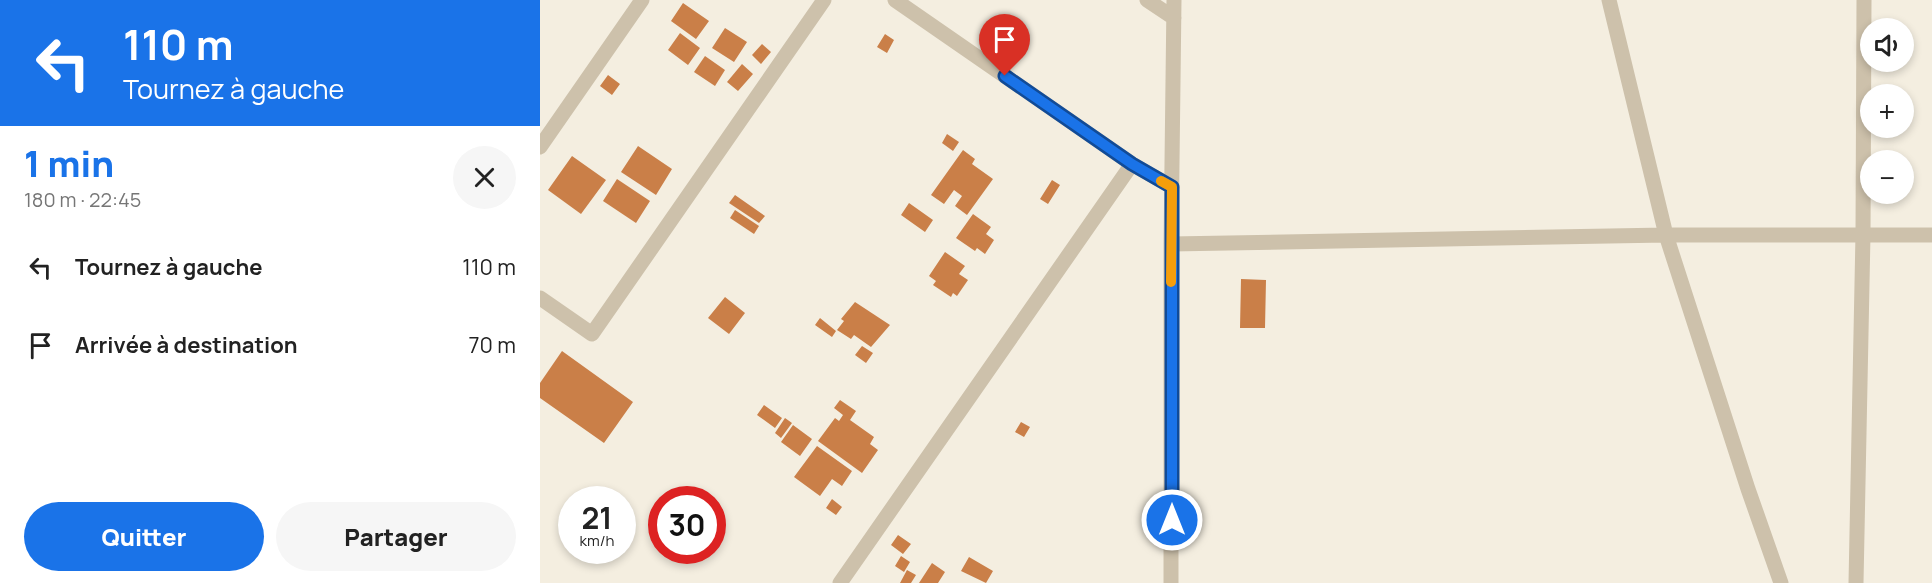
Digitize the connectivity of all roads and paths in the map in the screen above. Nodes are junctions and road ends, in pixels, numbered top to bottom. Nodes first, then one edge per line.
1 (642, 0) edge
2 (824, 0) edge
3 (895, 0) edge
4 (1147, 0) edge
5 (1174, 0) edge
6 (1610, 0) edge
7 (1864, 0) edge
8 (1174, 18) junction
9 (540, 147) edge
10 (1132, 164) junction
11 (1172, 187) junction
12 (1863, 234) junction
13 (1666, 235) junction
14 (1932, 235) edge
15 (1171, 244) junction
16 (540, 298) edge
17 (840, 583) edge
18 (1172, 583) edge
19 (1781, 583) edge
20 (1856, 583) edge

1 - 9 street
2 - 16 street
3 - 10 street
4 - 8 street
5 - 8 street
6 - 13 street
7 - 12 street
8 - 11 street
10 - 11 street
10 - 17 street
11 - 15 street
12 - 13 street
12 - 14 street
12 - 20 street
13 - 15 street
13 - 19 street
15 - 18 street

